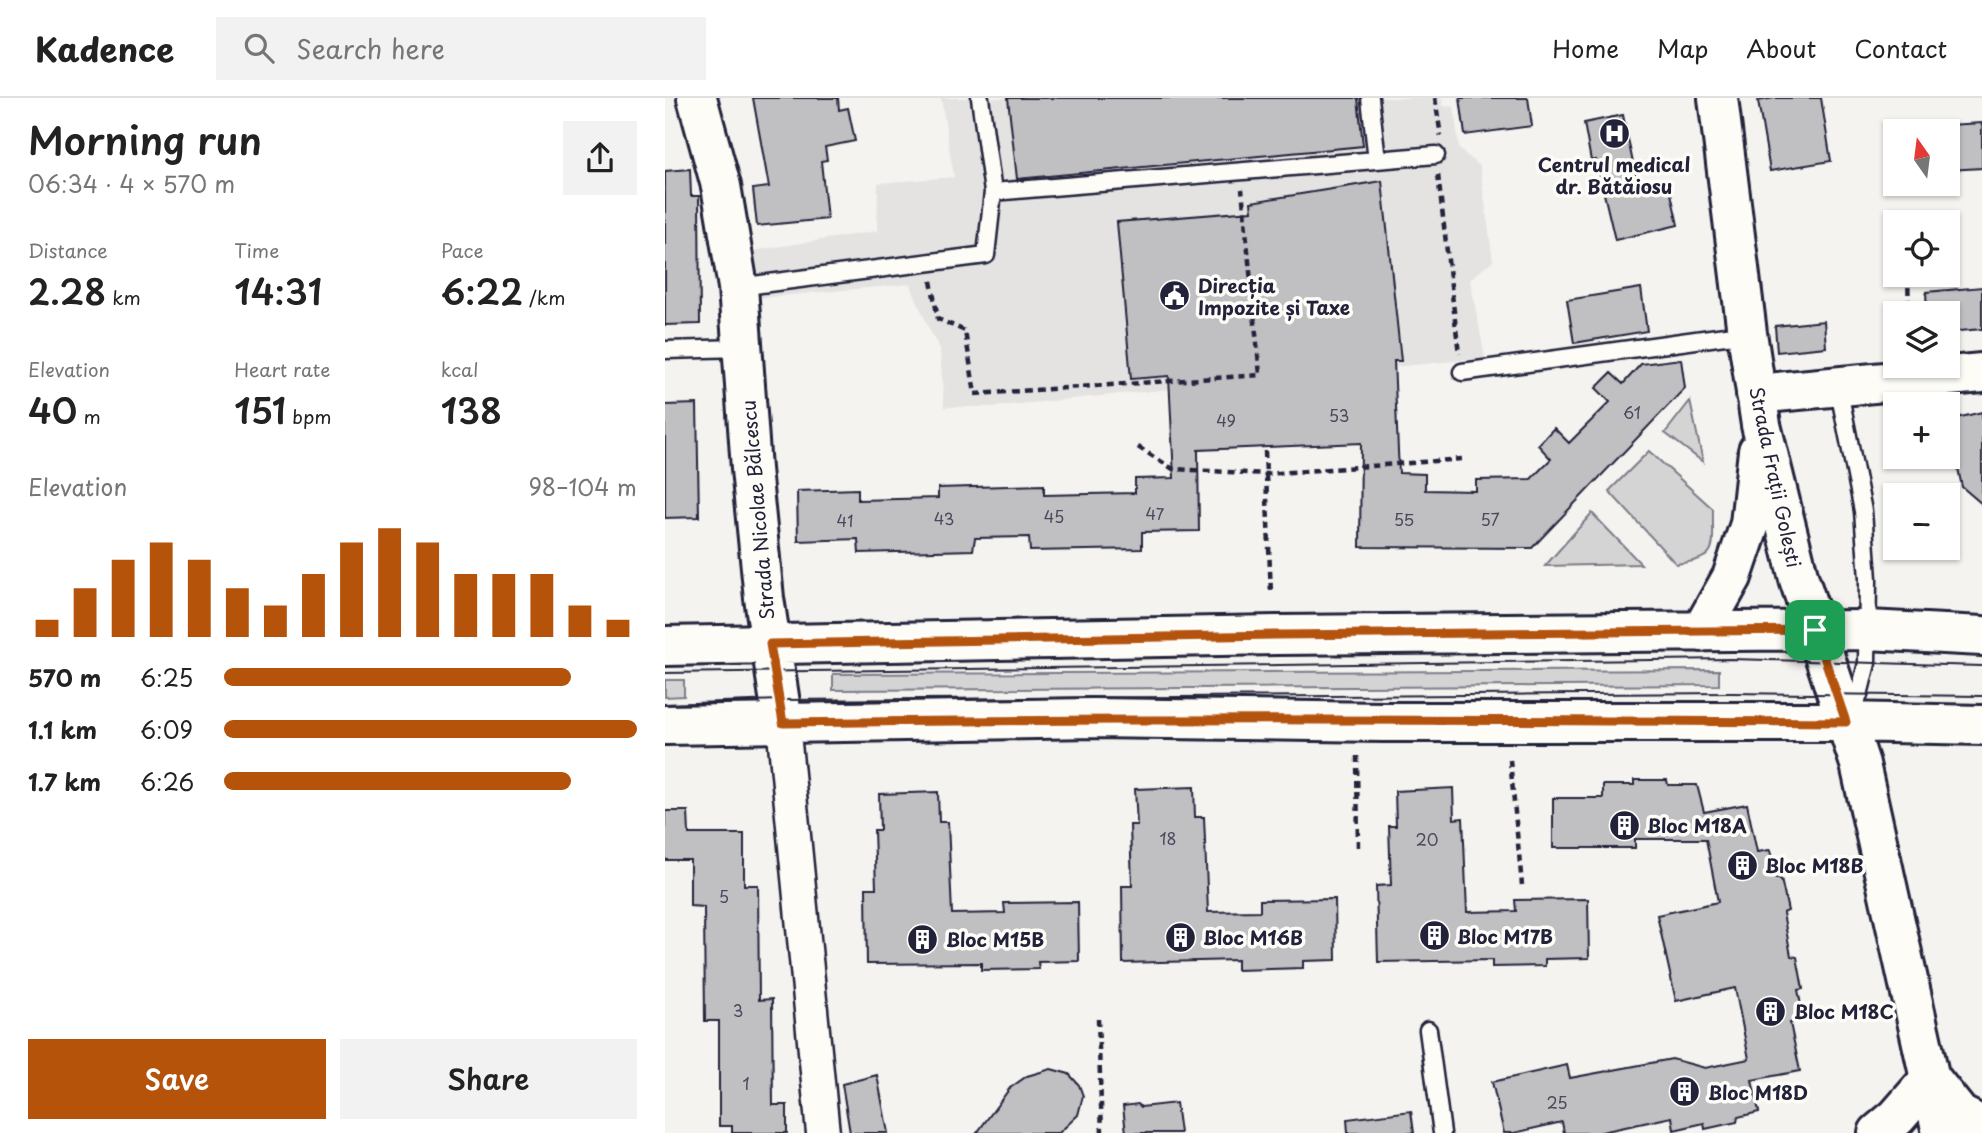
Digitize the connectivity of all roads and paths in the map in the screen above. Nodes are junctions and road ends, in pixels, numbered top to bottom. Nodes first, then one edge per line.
1 (697, 98) edge
2 (981, 98) edge
3 (1370, 98) edge
4 (1435, 98) edge
5 (1718, 98) edge
6 (1436, 155) junction
7 (1377, 160) junction
8 (1240, 171) junction
9 (993, 192) junction
10 (928, 263) junction
11 (738, 287) junction
12 (1747, 333) junction
13 (743, 348) junction
14 (665, 350) edge
15 (1462, 372) joint
16 (1982, 373) edge
17 (1838, 386) junction
18 (1759, 409) junction
19 (1138, 447) dead end
20 (1265, 451) dead end
21 (1462, 459) dead end
22 (1266, 474) junction
23 (1271, 594) dead end
24 (1815, 630) junction
25 (1868, 630) junction
26 (1701, 632) junction
27 (1982, 636) edge
28 (770, 644) junction
29 (665, 646) edge
30 (1846, 722) junction
31 (783, 723) junction
32 (665, 725) edge
33 (1982, 725) edge
34 (1357, 756) dead end
35 (1510, 760) dead end
36 (1359, 852) dead end
37 (1522, 885) dead end
38 (1098, 1019) dead end
39 (1428, 1030) dead end
40 (1931, 1079) junction
41 (1982, 1126) edge
42 (823, 1133) edge
43 (1102, 1133) edge
44 (1442, 1133) edge
45 (1878, 1133) edge
46 (1942, 1133) edge

1 - 11 main road, Strada Nicolae Bălcescu
2 - 9 lane
3 - 7 lane
4 - 6 path
5 - 12 main road, Strada Frații Golești
6 - 7 lane
6 - 15 path
7 - 8 lane
8 - 9 lane
8 - 10 path
9 - 10 lane
10 - 11 lane
11 - 13 main road, Strada Nicolae Bălcescu
12 - 15 lane
12 - 18 main road, Strada Frații Golești
13 - 14 lane
13 - 28 main road, Strada Nicolae Bălcescu
16 - 17 main road
17 - 18 main road
17 - 25 lane
18 - 24 main road, Strada Frații Golești
18 - 26 main road
19 - 22 path
20 - 22 path
21 - 22 path
22 - 23 path
24 - 25 main road
24 - 26 main road
24 - 30 main road, Strada Frații Golești
25 - 27 main road
25 - 30 lane
26 - 28 main road
28 - 29 main road
28 - 31 main road, Strada Nicolae Bălcescu
30 - 31 main road
30 - 33 main road
30 - 40 main road, Strada Frații Golești
31 - 32 main road
31 - 42 street, Strada Nicolae Bălcescu
34 - 36 path
35 - 37 path
38 - 43 path
39 - 44 lane
40 - 41 main road
40 - 45 main road
40 - 46 main road, Strada Frații Golești

